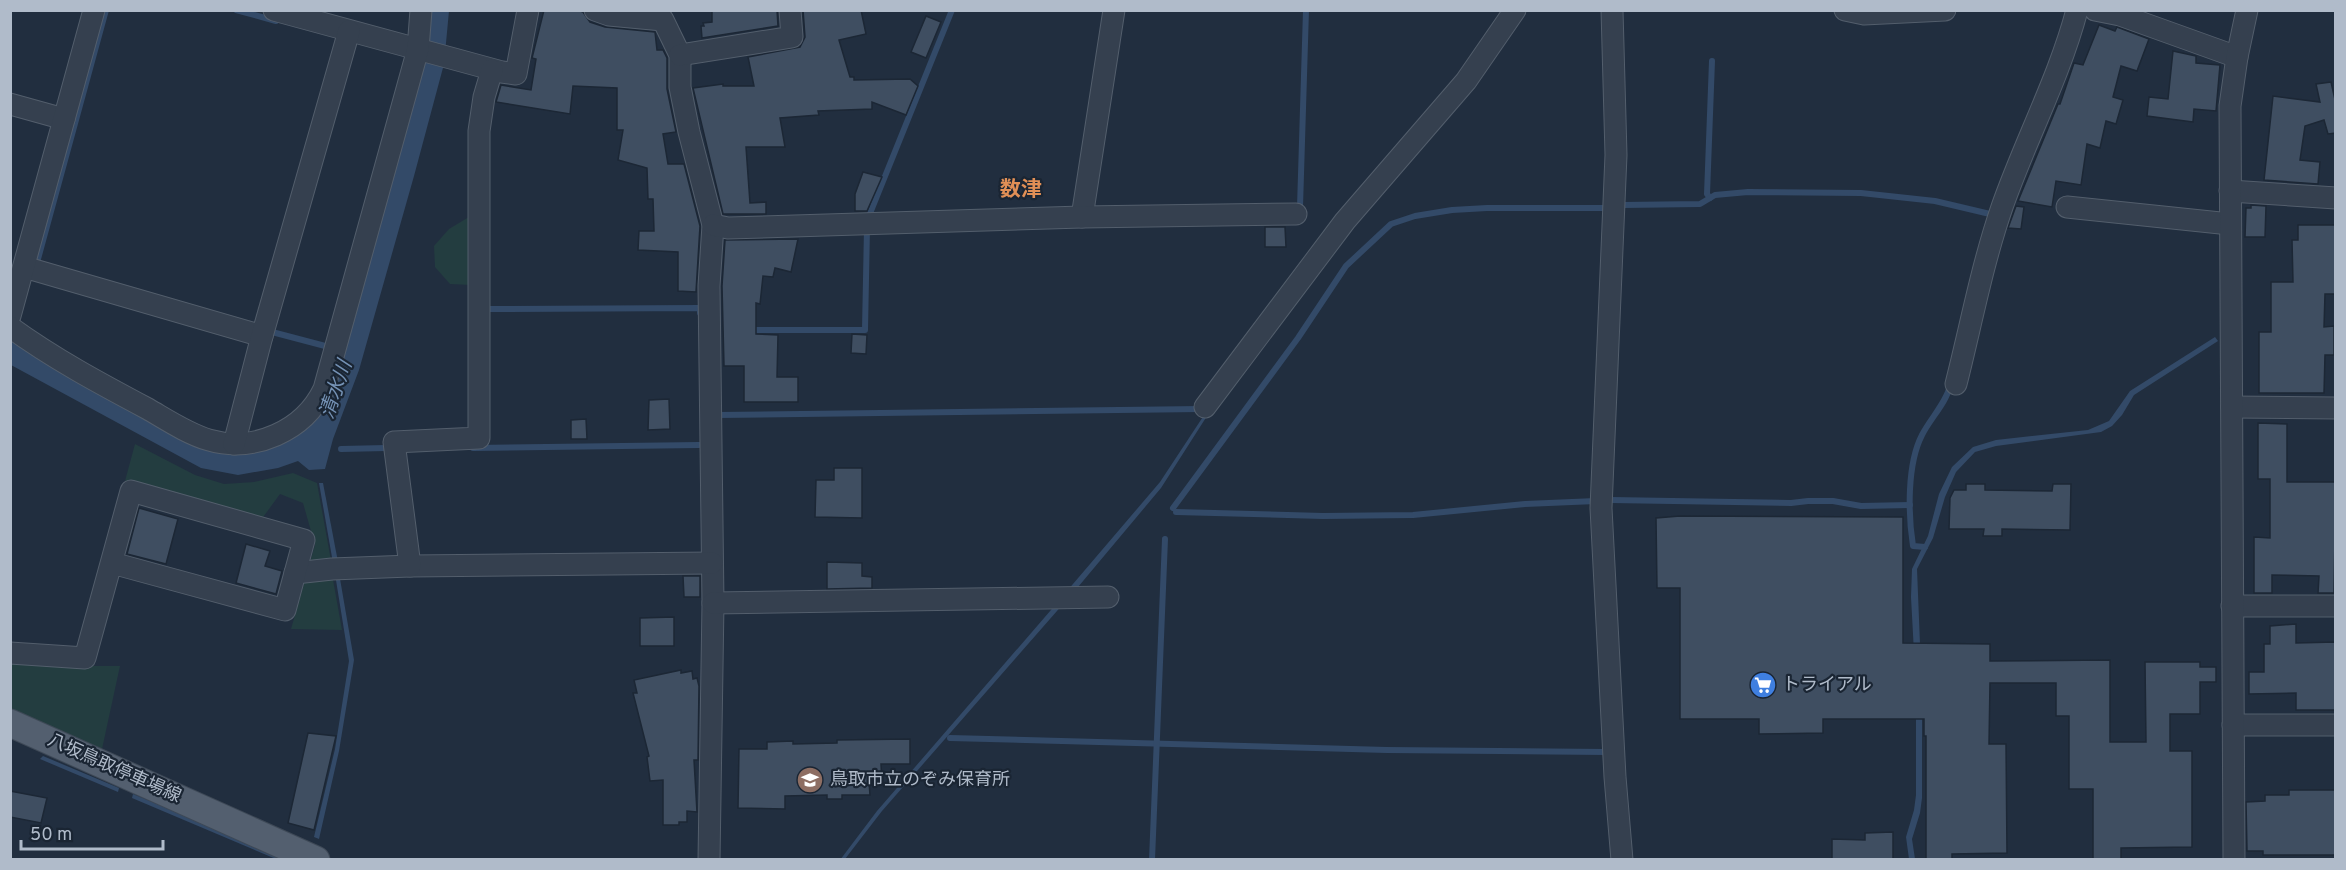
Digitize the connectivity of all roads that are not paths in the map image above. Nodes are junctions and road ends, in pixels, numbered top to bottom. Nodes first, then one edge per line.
1 (94, 10) edge
2 (274, 10) edge
3 (421, 10) edge
4 (528, 10) edge
5 (596, 10) edge
6 (790, 10) edge
7 (1114, 10) edge
8 (1515, 10) edge
9 (1612, 10) edge
10 (1845, 10) edge
11 (1945, 10) edge
12 (2077, 10) edge
13 (2095, 10) edge
14 (2247, 10) edge
15 (1934, 11) edge
16 (349, 30) junction
17 (418, 49) junction
18 (680, 55) junction
19 (2237, 57) junction
20 (492, 70) junction
21 (10, 104) edge
22 (64, 119) junction
23 (2230, 191) junction
24 (2336, 198) edge
25 (2067, 207) dead end
26 (1296, 214) dead end
27 (1082, 218) junction
28 (2230, 224) junction
29 (713, 225) junction
30 (24, 267) junction
31 (11, 316) edge
32 (262, 336) junction
33 (1956, 384) dead end
34 (1205, 407) dead end
35 (2232, 407) junction
36 (2336, 408) edge
37 (234, 444) junction
38 (112, 563) junction
39 (712, 563) junction
40 (410, 566) junction
41 (295, 573) junction
42 (1108, 597) dead end
43 (713, 603) junction
44 (2232, 606) junction
45 (2336, 606) edge
46 (10, 652) edge
47 (10, 723) edge
48 (2233, 725) junction
49 (2336, 725) edge
50 (316, 860) edge
51 (709, 860) edge
52 (1622, 860) edge
53 (2234, 860) edge

1 - 22 street
2 - 16 street
3 - 17 street
4 - 20 street
5 - 18 street
6 - 18 street
7 - 27 street
8 - 34 street
9 - 52 street
10 - 15 street
11 - 15 street
12 - 33 street
13 - 19 street
14 - 19 street
16 - 17 street
16 - 32 street
17 - 20 street
17 - 37 street
18 - 29 street
19 - 23 street
20 - 40 street
21 - 22 street
22 - 30 street
23 - 24 street
23 - 28 street
25 - 28 street
26 - 27 street
27 - 29 street
28 - 35 street
29 - 39 street
30 - 31 street
30 - 32 street
31 - 37 street
32 - 37 street
35 - 36 street
35 - 44 street
38 - 41 street
38 - 41 street
38 - 46 street
39 - 40 street
39 - 43 street
40 - 41 street
42 - 43 street
43 - 51 street
44 - 45 street
44 - 48 street
47 - 50 main road, 八坂鳥取停車場線
48 - 49 street
48 - 53 street

